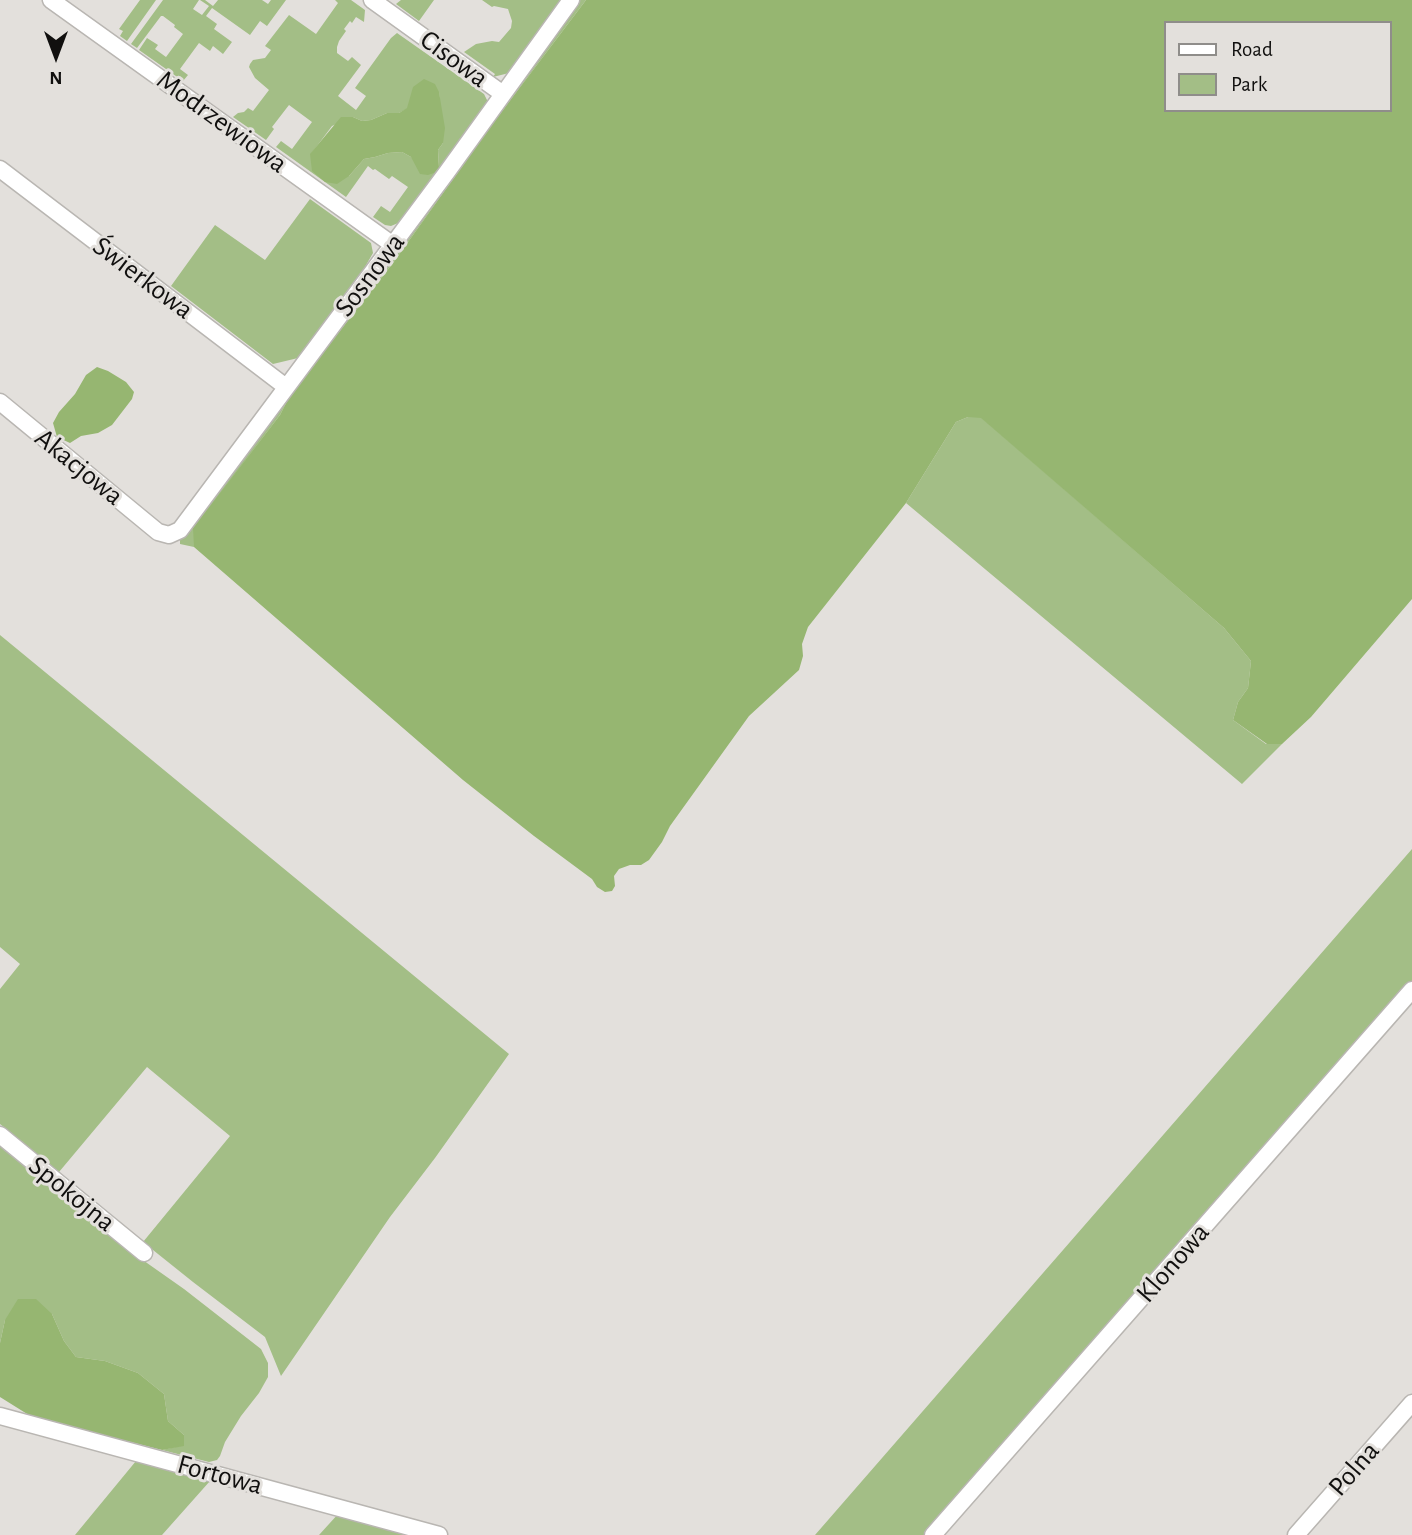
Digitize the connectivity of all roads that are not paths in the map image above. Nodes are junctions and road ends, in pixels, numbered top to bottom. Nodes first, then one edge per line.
1 (51, 0) edge
2 (372, 0) edge
3 (571, 0) edge
4 (503, 94) junction
5 (0, 170) edge
6 (393, 245) junction
7 (286, 387) junction
8 (0, 402) edge
9 (158, 532) joint
10 (1412, 990) edge
11 (0, 1135) edge
12 (144, 1253) dead end
13 (1412, 1403) edge
14 (0, 1416) edge
15 (439, 1535) edge
16 (933, 1535) edge
17 (1296, 1535) edge

1 - 6 street, Modrzewiowa
2 - 4 street, Cisowa
3 - 4 street, Sosnowa
4 - 6 street, Sosnowa
5 - 7 street, Świerkowa
6 - 7 street, Sosnowa
7 - 9 street, Sosnowa
8 - 9 street, Akacjowa
10 - 16 street, Klonowa
11 - 12 street, Spokojna
13 - 17 street, Polna
14 - 15 street, Fortowa

